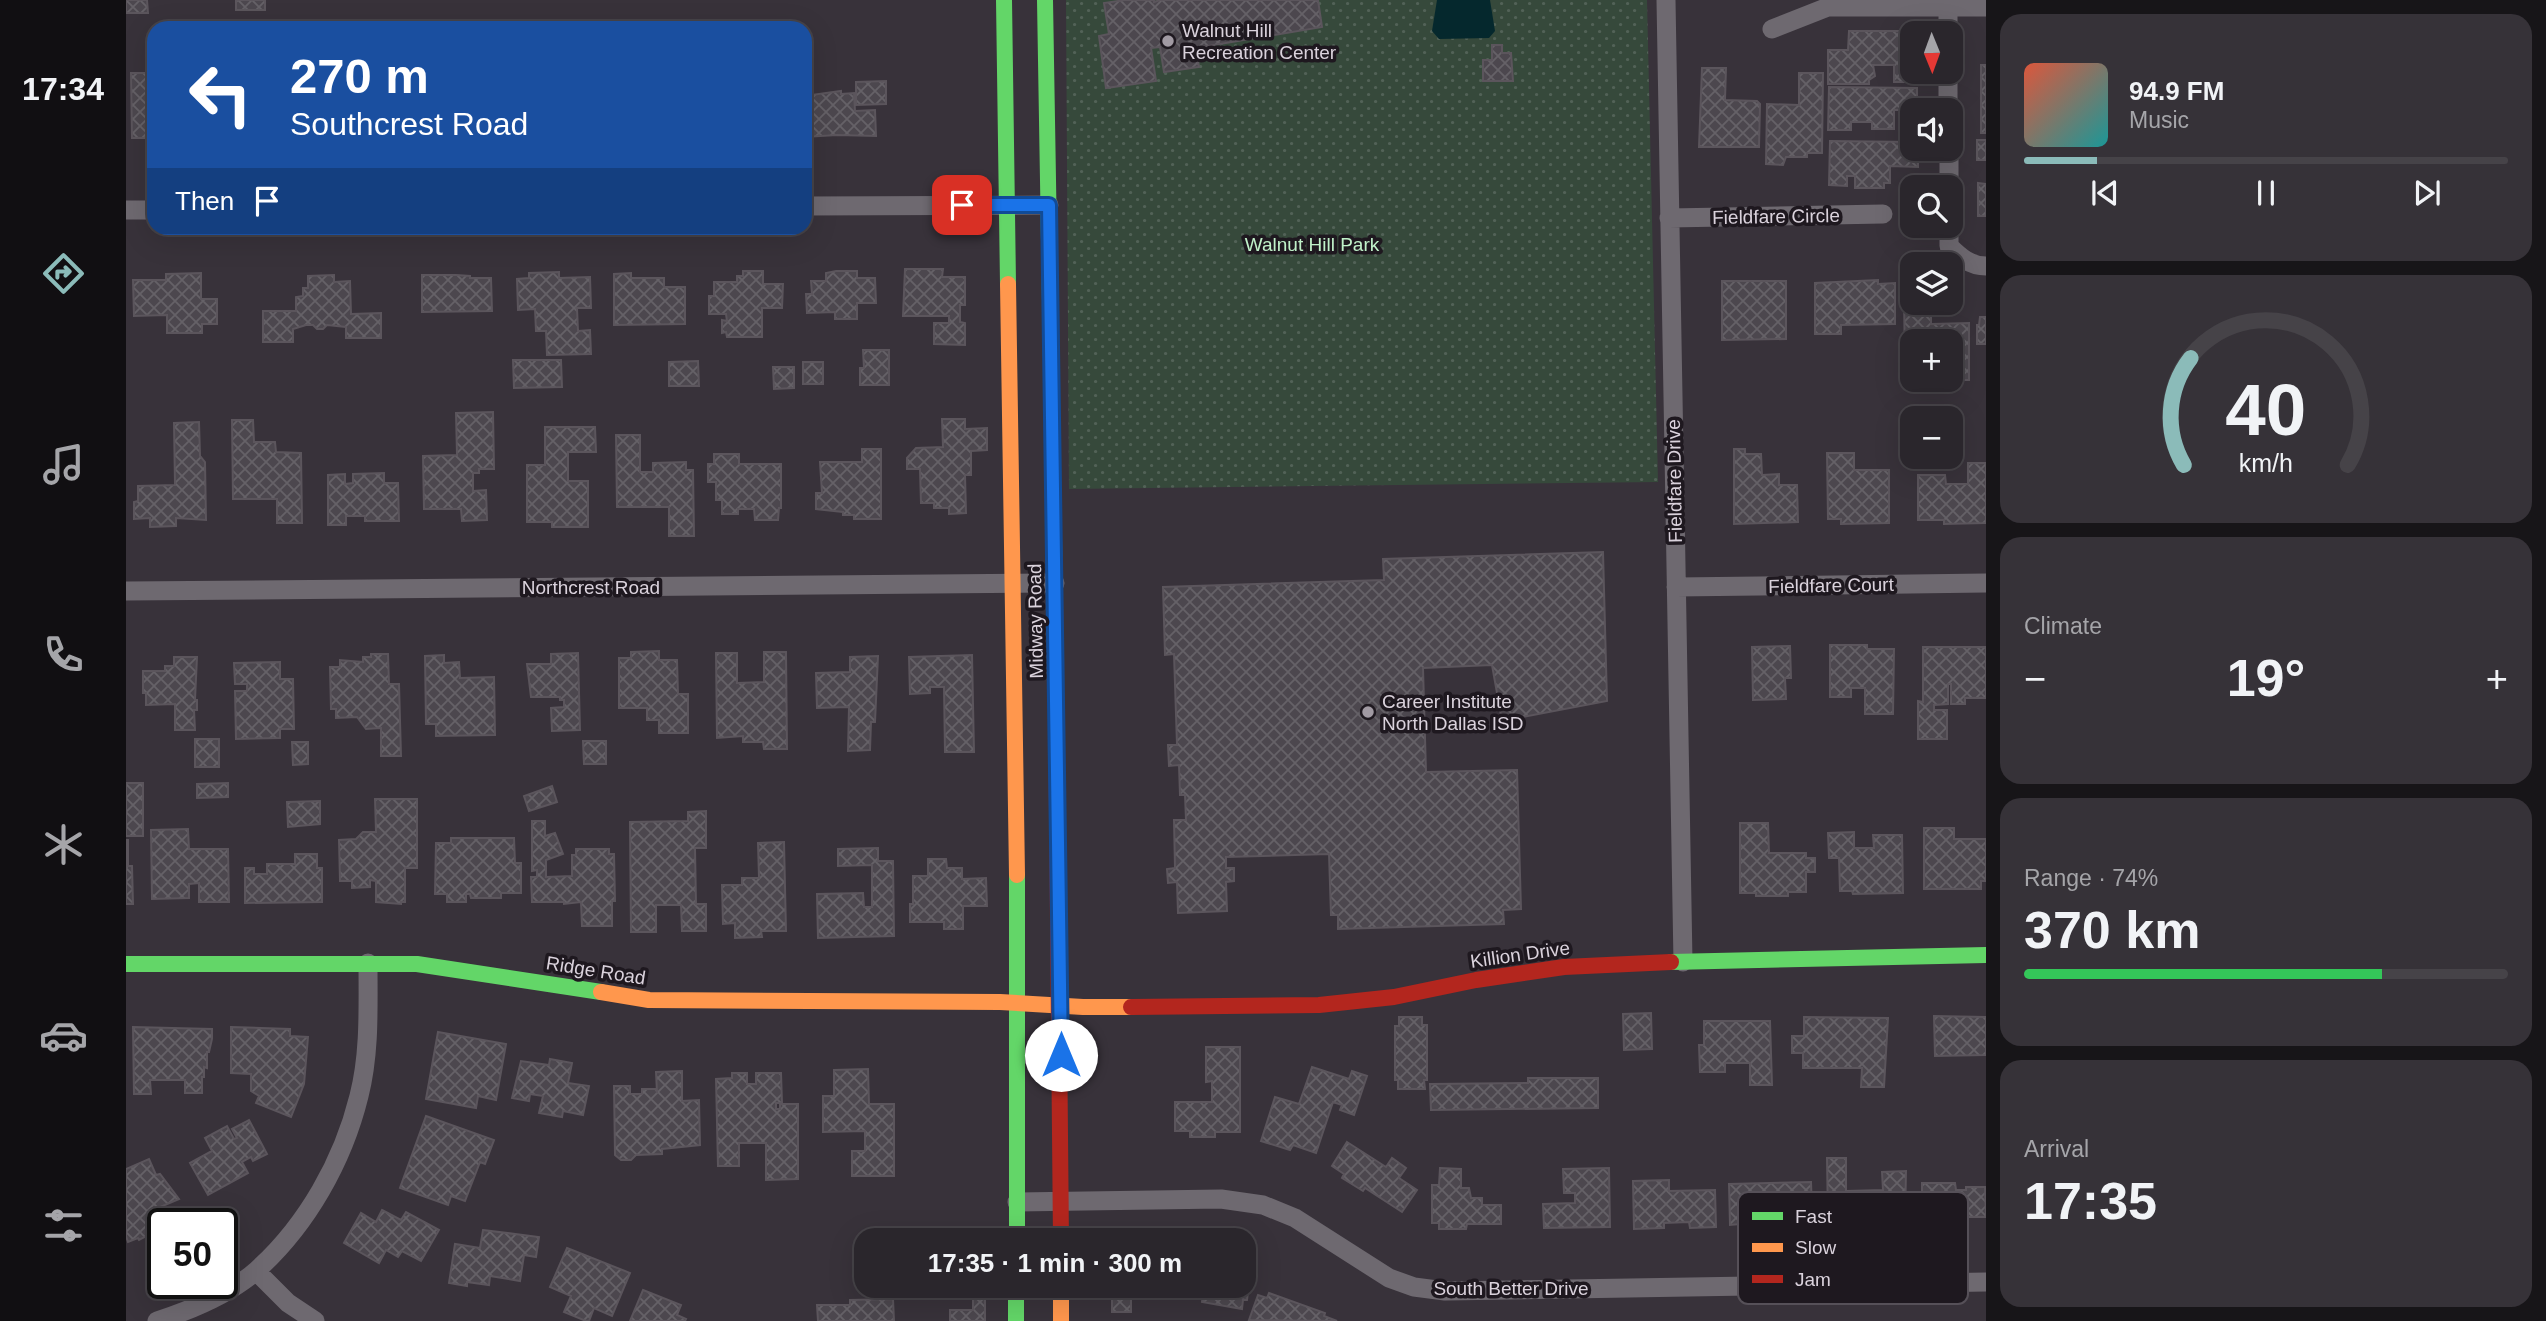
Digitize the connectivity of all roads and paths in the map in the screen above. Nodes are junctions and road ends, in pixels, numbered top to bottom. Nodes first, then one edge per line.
1 (1004, 0) edge
2 (1045, 0) edge
3 (1666, 0) edge
4 (1948, 2) edge
5 (1986, 6) edge
6 (1948, 21) edge
7 (1772, 29) dead end
8 (1007, 205) junction
9 (1049, 205) junction
10 (812, 206) edge
11 (147, 210) edge
12 (126, 211) edge
13 (1883, 214) dead end
14 (1669, 218) junction
15 (1949, 238) edge
16 (1986, 266) edge
17 (1055, 583) junction
18 (1986, 583) edge
19 (1013, 584) junction
20 (1676, 587) junction
21 (126, 591) edge
22 (1057, 688) junction
23 (1014, 689) junction
24 (1986, 955) edge
25 (1684, 962) junction
26 (368, 963) junction
27 (126, 964) edge
28 (1018, 1003) junction
29 (1061, 1006) junction
30 (1017, 1202) junction
31 (1062, 1202) junction
32 (1017, 1228) edge
33 (1061, 1228) edge
34 (256, 1270) junction
35 (1968, 1282) edge
36 (1986, 1282) edge
37 (1738, 1286) edge
38 (1016, 1298) edge
39 (1061, 1298) edge
40 (157, 1321) edge
41 (315, 1321) edge
42 (1016, 1321) edge
43 (1060, 1321) edge

1 - 8 main road, Midway Road
2 - 9 main road, Midway Road
3 - 14 street, Fieldfare Drive
4 - 5 street
4 - 6 street
4 - 7 street
8 - 9 street
8 - 10 street
8 - 19 main road, Midway Road
9 - 17 main road, Midway Road
11 - 12 street
13 - 14 street, Fieldfare Circle
14 - 20 street, Fieldfare Drive
15 - 16 street
17 - 19 street, Northcrest Road
17 - 22 main road, Midway Road
18 - 20 street, Fieldfare Court
19 - 21 street, Northcrest Road
19 - 23 main road, Midway Road
20 - 25 street, Fieldfare Drive
22 - 23 main road
22 - 29 main road, Midway Road
23 - 28 main road, Midway Road
24 - 25 main road, Killion Drive
25 - 29 main road, Killion Drive
26 - 27 main road, Ridge Road
26 - 28 main road, Ridge Road
26 - 34 street
28 - 29 main road, Ridge Road
28 - 30 main road, Midway Road
29 - 31 main road, Midway Road
30 - 31 street, South Better Drive
30 - 32 main road, Midway Road
31 - 33 main road, Midway Road
31 - 37 street, South Better Drive
34 - 40 street
34 - 41 street
35 - 36 street, South Better Drive
38 - 42 main road
39 - 43 main road

